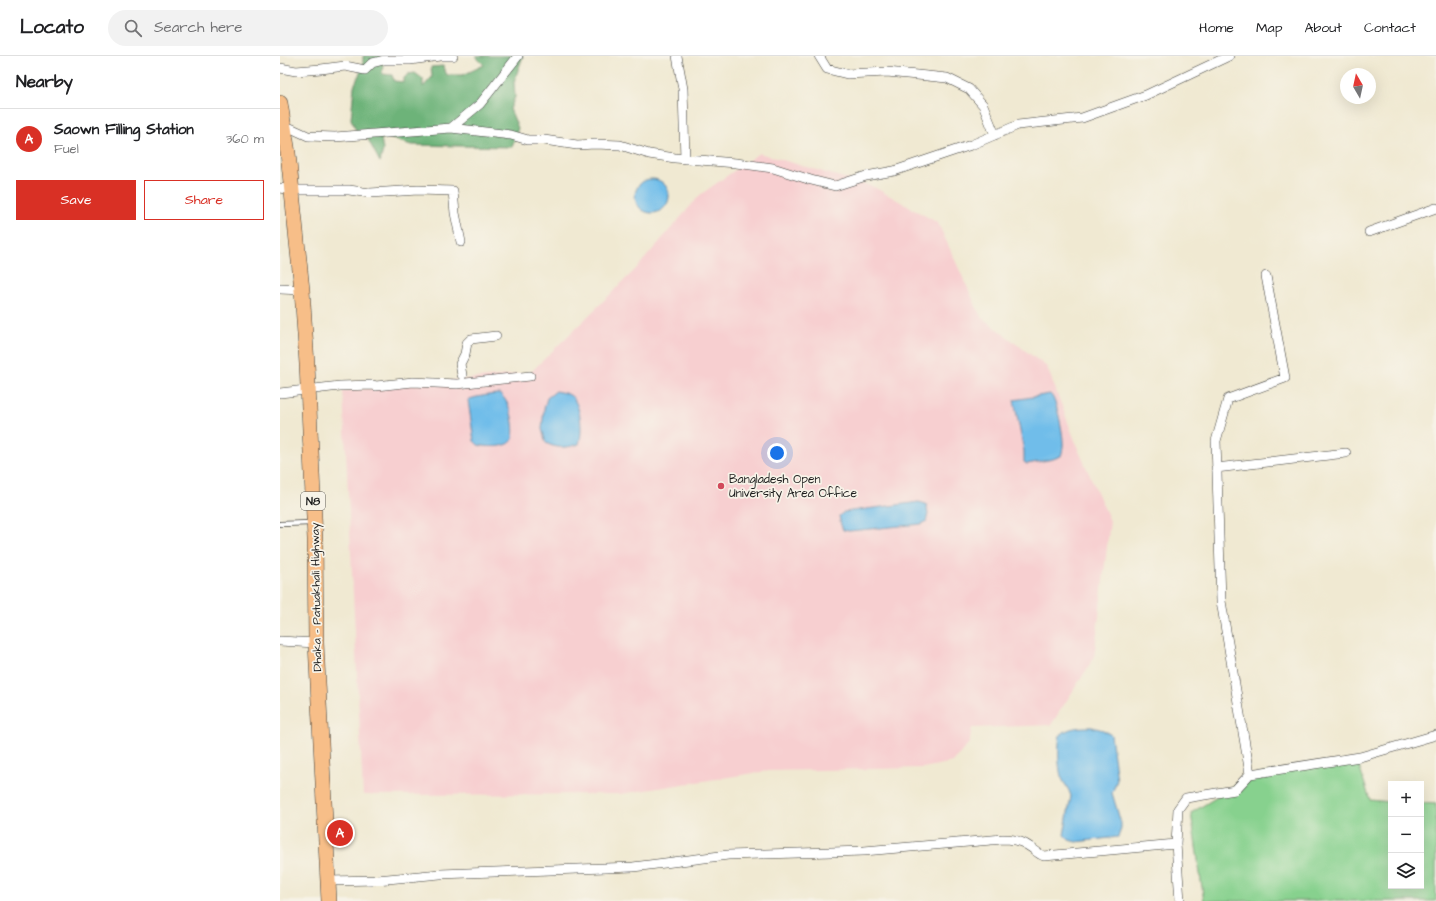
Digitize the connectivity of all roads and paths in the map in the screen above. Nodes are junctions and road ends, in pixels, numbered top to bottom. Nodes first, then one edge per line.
1 (441, 56) edge
2 (453, 56) edge
3 (518, 56) edge
4 (677, 56) edge
5 (819, 56) edge
6 (1229, 56) edge
7 (280, 68) edge
8 (280, 103) edge
9 (284, 125) junction
10 (451, 128) junction
11 (995, 135) junction
12 (685, 159) junction
13 (286, 189) edge
14 (1436, 208) edge
15 (1369, 232) dead end
16 (461, 242) dead end
17 (1266, 276) dead end
18 (280, 289) edge
19 (302, 290) junction
20 (496, 336) dead end
21 (462, 375) dead end
22 (530, 376) dead end
23 (308, 389) junction
24 (280, 393) edge
25 (1346, 453) dead end
26 (1216, 468) junction
27 (314, 523) junction
28 (280, 524) edge
29 (280, 642) edge
30 (316, 643) junction
31 (1436, 735) edge
32 (1250, 774) junction
33 (1176, 844) junction
34 (328, 881) junction
35 (329, 901) edge
36 (1180, 901) edge

1 - 2 street
1 - 7 street
3 - 10 street
4 - 12 street
5 - 11 street
6 - 11 street
8 - 9 highway, Dhaka - Patuakhali Highway / N8
9 - 10 street
9 - 13 highway, Dhaka - Patuakhali Highway / N8
10 - 12 street
11 - 12 street
13 - 16 street
13 - 19 highway, Dhaka - Patuakhali Highway / N8
14 - 15 street
17 - 26 street
18 - 19 street
19 - 23 highway, Dhaka - Patuakhali Highway / N8
20 - 21 street
22 - 23 street
23 - 24 street
23 - 27 highway, Dhaka - Patuakhali Highway / N8
25 - 26 street
26 - 32 street
27 - 28 lane
27 - 30 highway, Dhaka - Patuakhali Highway / N8
29 - 30 street
30 - 34 highway, Dhaka - Patuakhali Highway / N8
31 - 32 street
32 - 33 street
33 - 34 street
33 - 36 street
34 - 35 highway, Dhaka - Patuakhali Highway / N8

